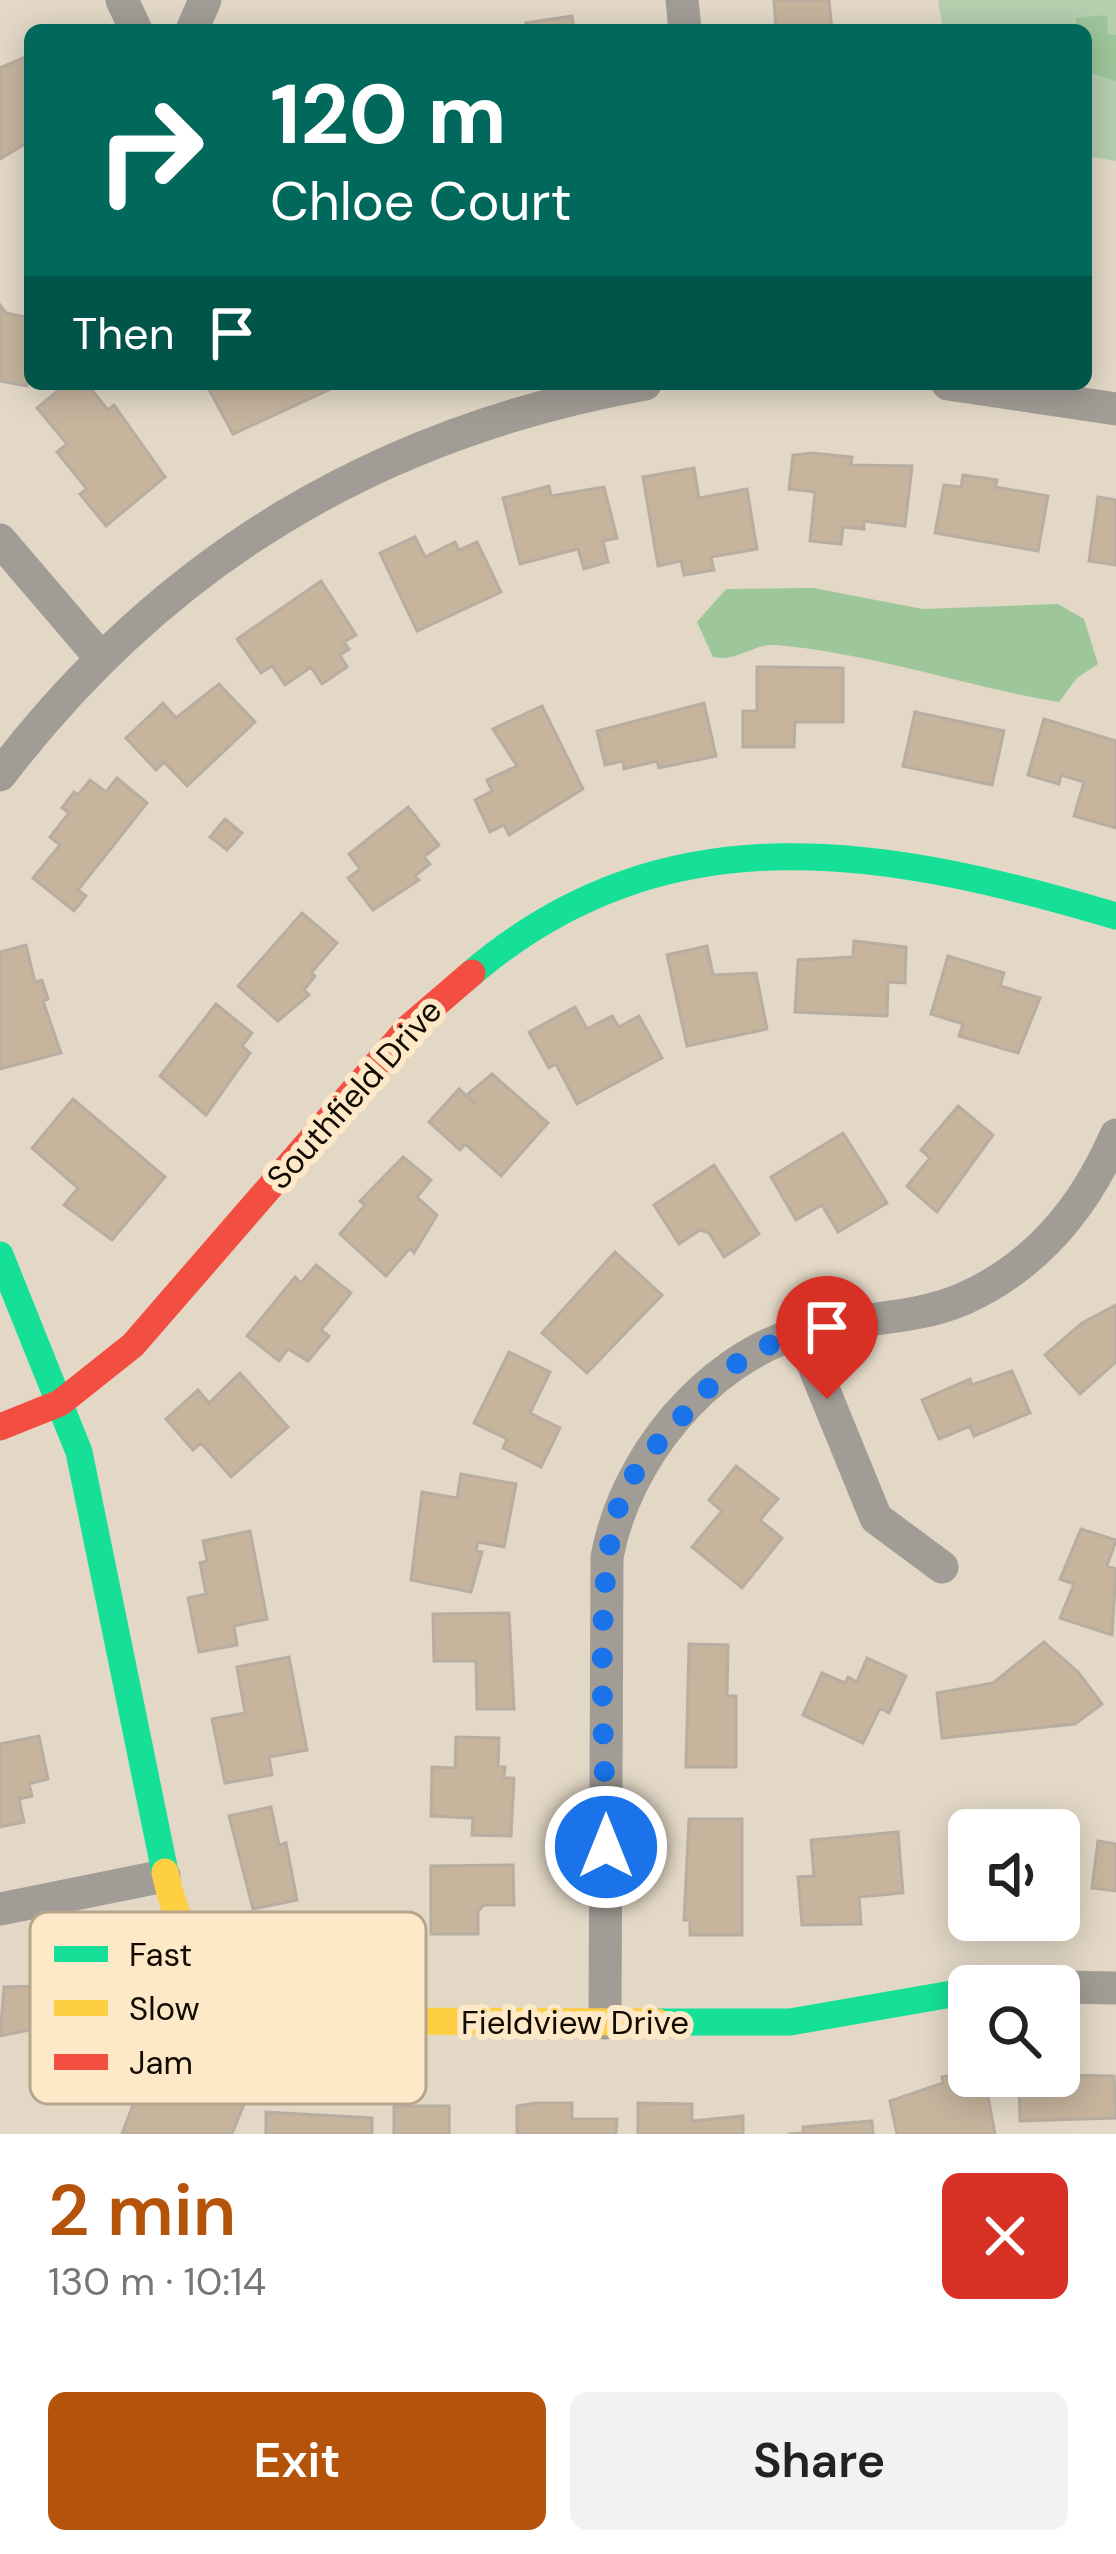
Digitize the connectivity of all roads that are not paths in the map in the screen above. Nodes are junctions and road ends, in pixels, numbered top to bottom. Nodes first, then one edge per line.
1 (618, 390) edge
2 (987, 390) edge
3 (1116, 410) edge
4 (0, 540) edge
5 (100, 657) junction
6 (0, 775) edge
7 (1116, 916) edge
8 (1116, 1136) edge
9 (0, 1255) edge
10 (805, 1331) junction
11 (60, 1403) junction
12 (0, 1426) edge
13 (942, 1568) dead end
14 (164, 1876) junction
15 (0, 1910) edge
16 (173, 1912) edge
17 (1080, 1987) edge
18 (1116, 1988) edge
19 (948, 1995) edge
20 (426, 2022) edge
21 (605, 2023) junction

1 - 5 street
2 - 3 street
4 - 5 street
5 - 6 street
7 - 11 street, Southfield Drive
8 - 10 street
9 - 11 street, Fieldview Drive
10 - 13 street
10 - 21 street
11 - 12 street, Southfield Drive
11 - 14 street, Fieldview Drive
14 - 15 street
14 - 16 street, Fieldview Drive
17 - 18 street
19 - 21 street, Fieldview Drive
20 - 21 street, Fieldview Drive

